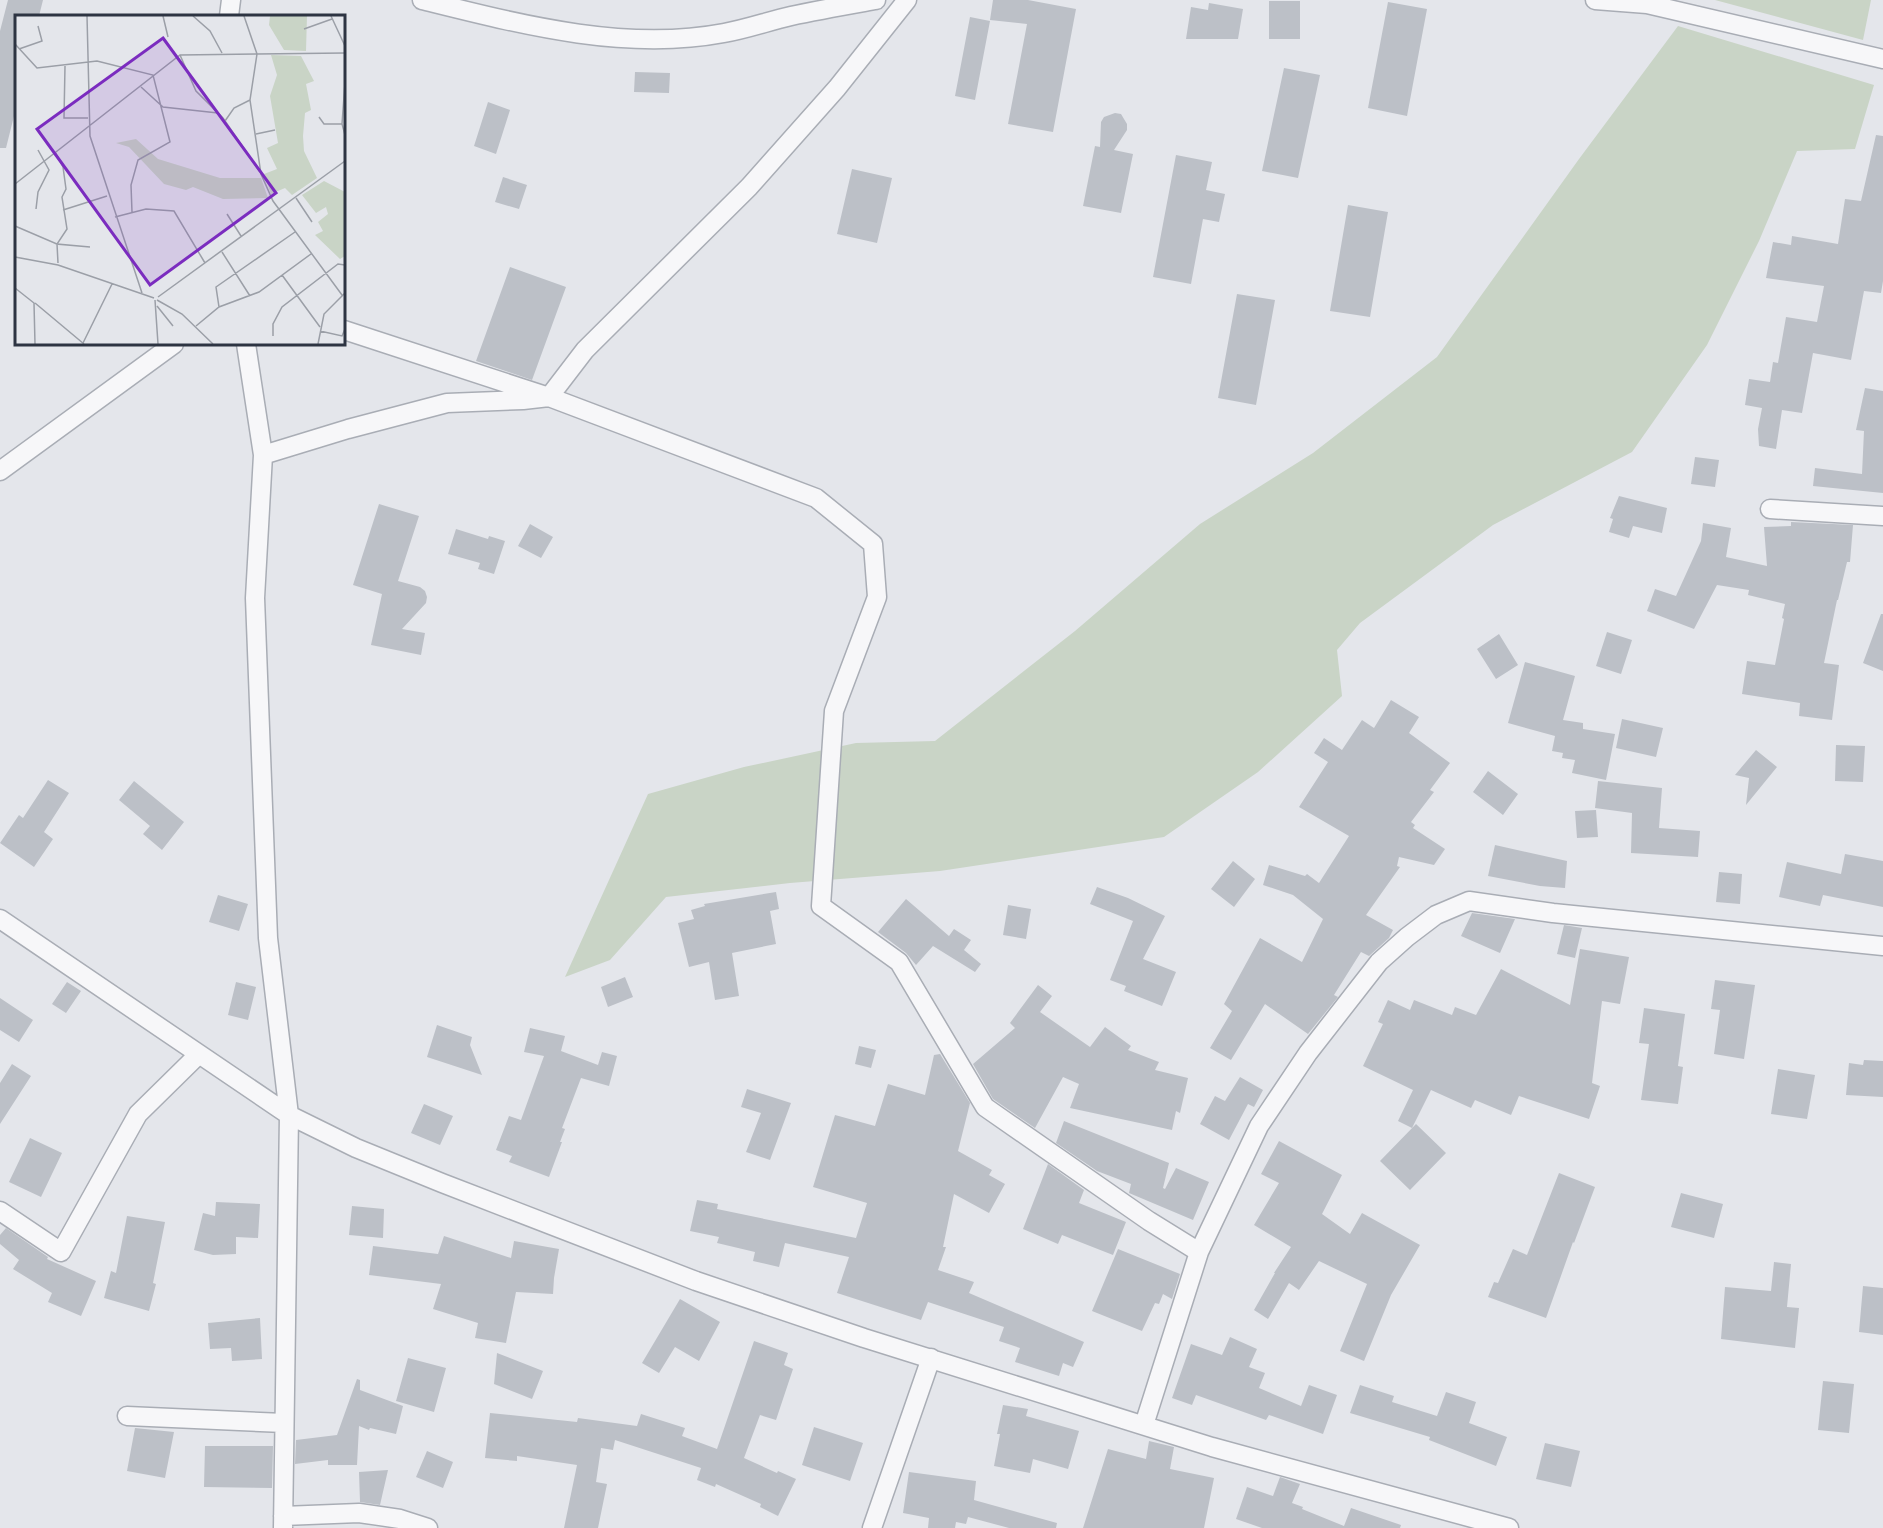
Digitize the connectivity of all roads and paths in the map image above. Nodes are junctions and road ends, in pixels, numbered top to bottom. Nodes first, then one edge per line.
1 (231, 0) edge
2 (422, 0) edge
3 (876, 0) edge
4 (907, 0) edge
5 (1596, 0) edge
6 (1644, 2) edge
7 (230, 15) edge
8 (1883, 59) edge
9 (345, 330) edge
10 (173, 345) edge
11 (246, 345) edge
12 (549, 397) junction
13 (263, 456) junction
14 (0, 471) edge
15 (1770, 509) dead end
16 (1883, 516) edge
17 (0, 920) edge
18 (1883, 946) edge
19 (198, 1055) junction
20 (289, 1115) junction
21 (0, 1211) edge
22 (1199, 1252) junction
23 (931, 1358) junction
24 (127, 1416) dead end
25 (284, 1423) junction
26 (1144, 1425) junction
27 (283, 1522) edge
28 (428, 1528) edge
29 (872, 1528) edge
30 (1509, 1528) edge

1 - 7 street
2 - 3 street
4 - 12 street
5 - 6 street
6 - 8 street
9 - 12 street
10 - 14 street
11 - 13 street
12 - 13 street
12 - 22 street
13 - 20 street
15 - 16 street
17 - 19 street
18 - 22 street
19 - 20 street
19 - 21 street
20 - 23 street
20 - 25 street
22 - 26 street
23 - 26 street
23 - 29 street
24 - 25 street
25 - 27 street
26 - 30 street
27 - 28 street

